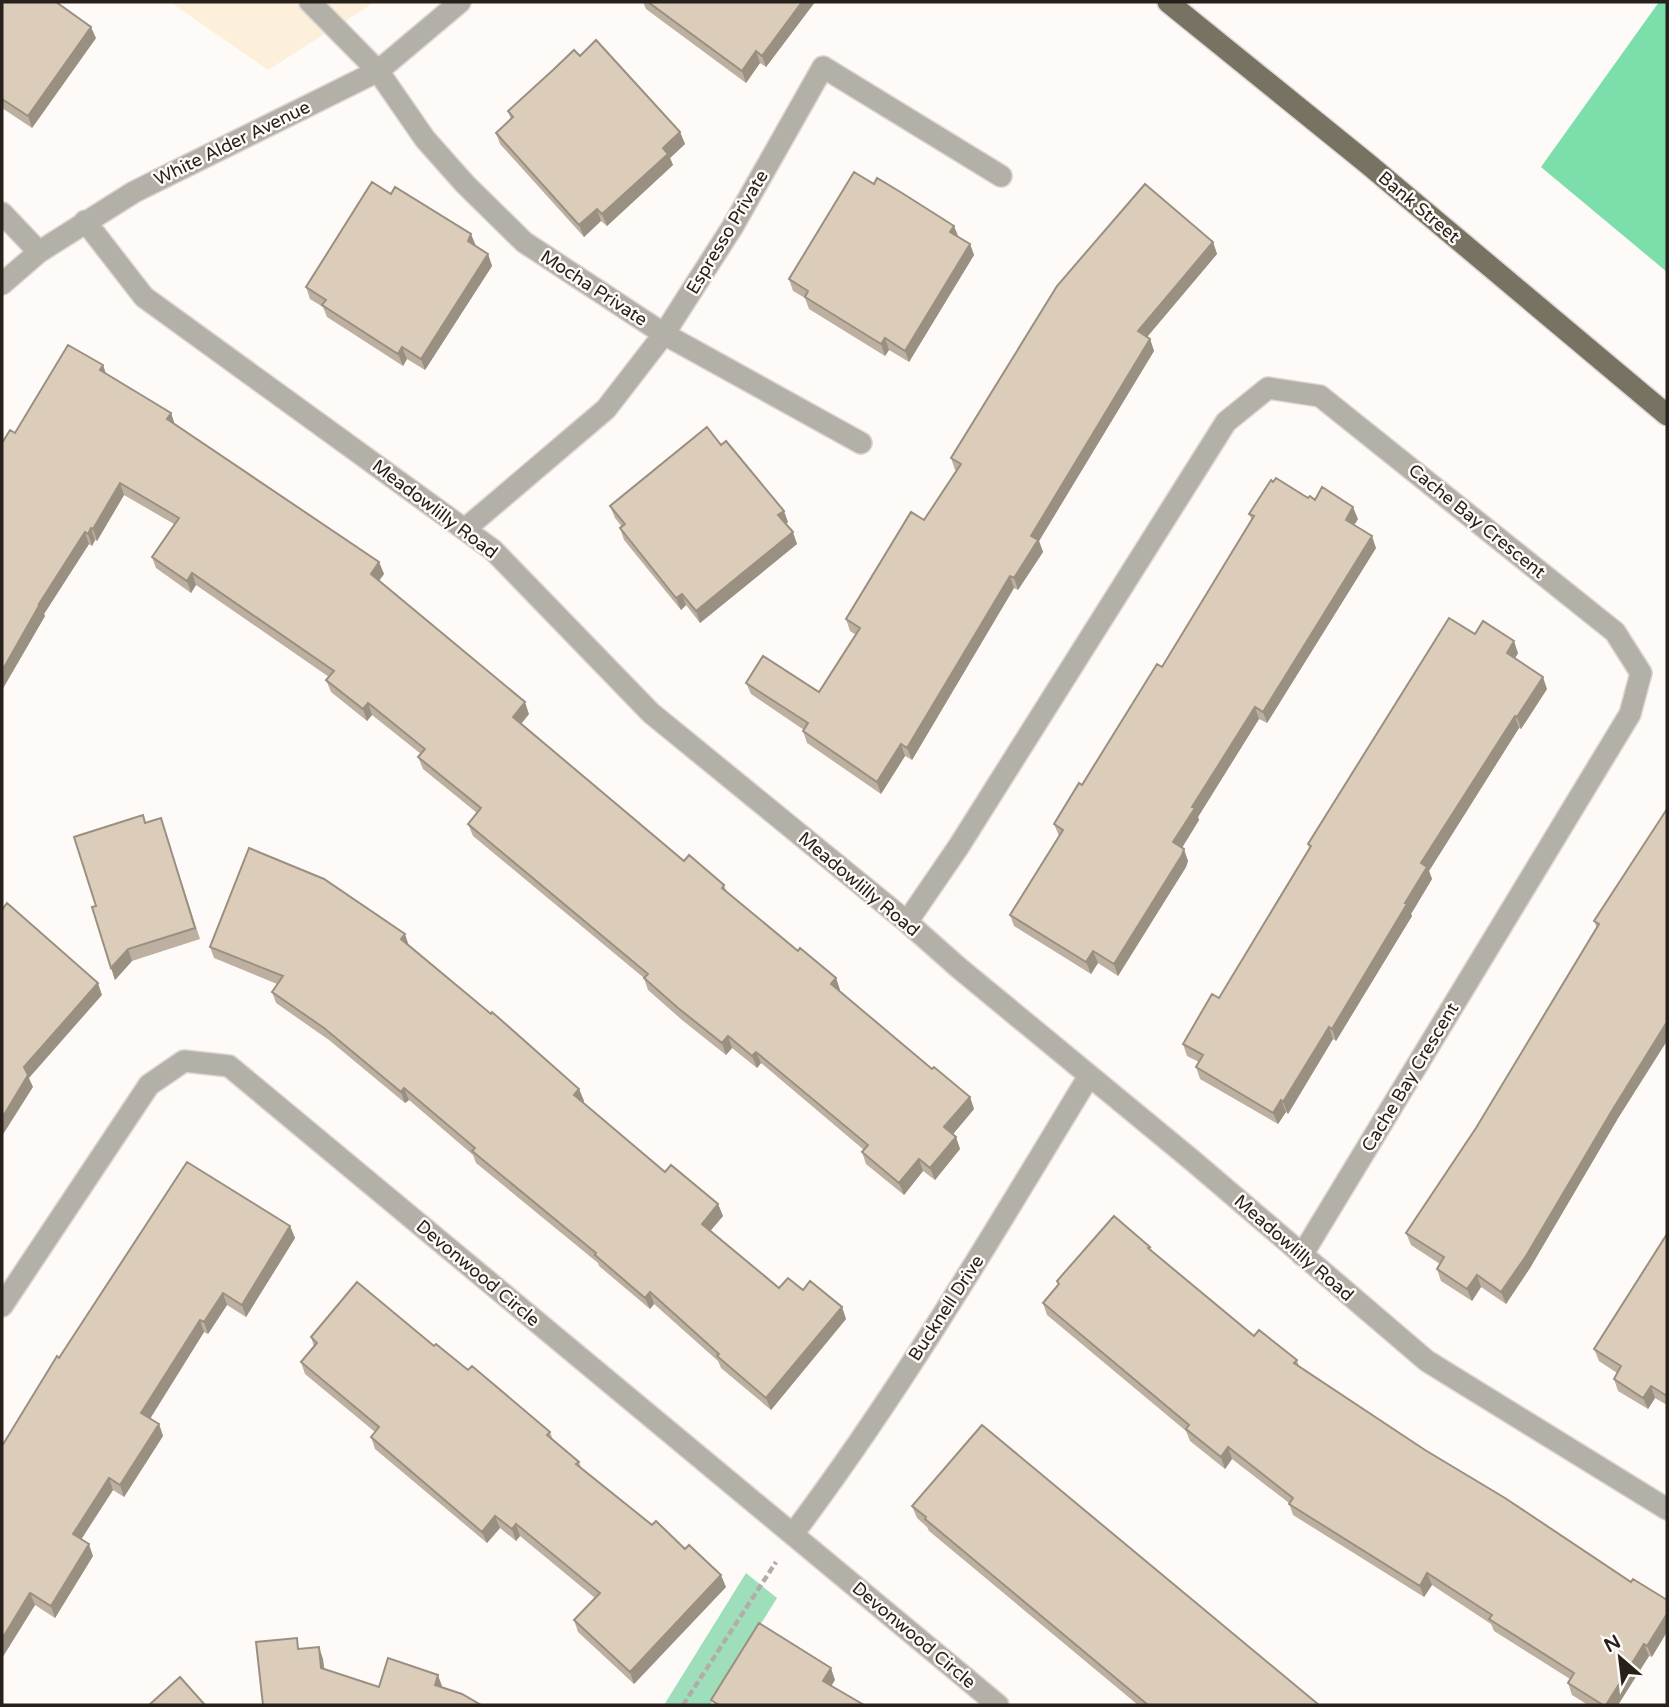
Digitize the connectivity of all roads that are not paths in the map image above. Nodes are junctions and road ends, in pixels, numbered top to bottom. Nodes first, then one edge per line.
1 (310, 2) edge
2 (460, 2) edge
3 (1168, 2) edge
4 (378, 71) junction
5 (1001, 176) dead end
6 (2, 213) edge
7 (85, 221) junction
8 (39, 252) junction
9 (2, 284) edge
10 (664, 334) junction
11 (1667, 415) edge
12 (861, 443) dead end
13 (464, 529) junction
14 (907, 922) junction
15 (1089, 1076) junction
16 (1302, 1255) junction
17 (2, 1306) edge
18 (1667, 1509) edge
19 (793, 1534) junction
20 (998, 1705) edge

1 - 4 street, Mocha Private
2 - 4 street, White Alder Avenue
3 - 11 main road, Bank Street
4 - 7 street, White Alder Avenue
4 - 10 street, Mocha Private
5 - 10 street, Espresso Private
6 - 8 street
7 - 8 street, White Alder Avenue
7 - 13 street, Meadowlilly Road
8 - 9 street, White Alder Avenue
10 - 12 street, Mocha Private
10 - 13 street, Espresso Private
13 - 14 street, Meadowlilly Road
14 - 15 street, Meadowlilly Road
14 - 16 street, Cache Bay Crescent
15 - 16 street, Meadowlilly Road
15 - 19 street, Bucknell Drive
16 - 18 street, Meadowlilly Road
17 - 19 street, Devonwood Circle
19 - 20 street, Devonwood Circle

